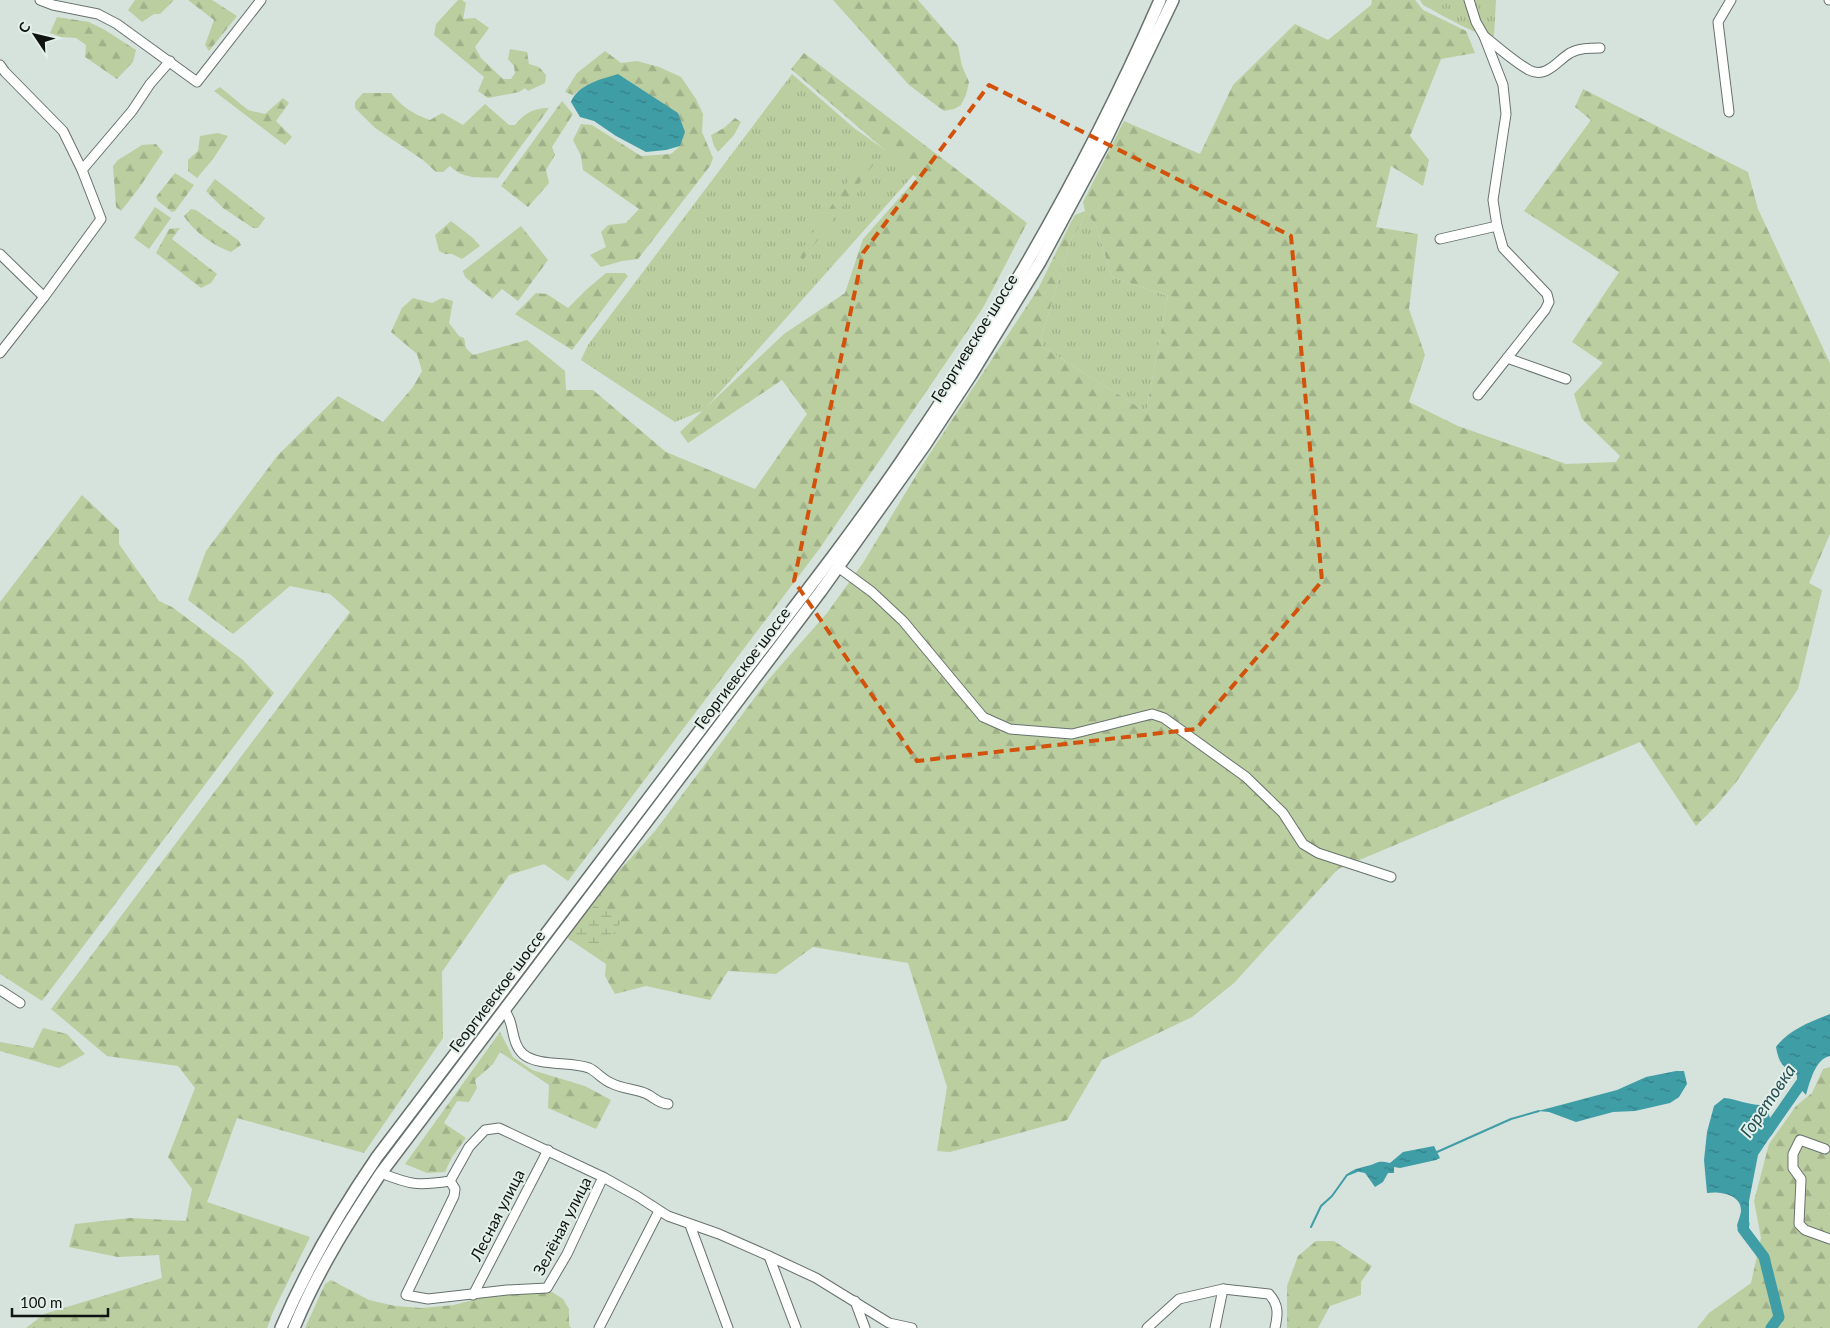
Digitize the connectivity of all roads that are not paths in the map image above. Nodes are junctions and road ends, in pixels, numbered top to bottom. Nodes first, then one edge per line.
1 (40, 0) edge
2 (260, 0) edge
3 (1160, 0) edge
4 (1173, 0) edge
5 (1469, 0) edge
6 (1731, 0) edge
7 (1484, 36) junction
8 (1600, 48) dead end
9 (170, 61) junction
10 (0, 65) edge
11 (1729, 112) dead end
12 (82, 170) junction
13 (1497, 226) junction
14 (1440, 239) dead end
15 (0, 254) edge
16 (44, 297) junction
17 (0, 353) edge
18 (1507, 358) junction
19 (1566, 379) dead end
20 (1478, 395) dead end
21 (839, 546) junction
22 (838, 567) junction
23 (1391, 877) dead end
24 (0, 990) edge
25 (20, 1003) dead end
26 (504, 1010) junction
27 (668, 1104) dead end
28 (1828, 1148) edge
29 (548, 1150) junction
30 (381, 1173) junction
31 (603, 1177) junction
32 (450, 1181) junction
33 (659, 1212) junction
34 (690, 1225) junction
35 (1830, 1239) edge
36 (769, 1256) junction
37 (1223, 1289) junction
38 (473, 1294) junction
39 (855, 1301) junction
40 (281, 1328) edge
41 (294, 1328) edge
42 (599, 1328) edge
43 (728, 1328) edge
44 (796, 1328) edge
45 (865, 1328) edge
46 (912, 1328) edge
47 (1147, 1328) edge
48 (1215, 1328) edge
49 (1275, 1328) edge

1 - 9 street
2 - 9 street
3 - 21 main road, Георгиевское шоссе
4 - 22 main road, Георгиевское шоссе
5 - 7 street
6 - 11 street
7 - 8 street
7 - 13 street
9 - 12 street
10 - 12 street
12 - 16 street
13 - 14 street
13 - 18 street
15 - 16 street
16 - 17 street
18 - 19 street
18 - 20 street
21 - 22 street
21 - 40 main road, Георгиевское шоссе
22 - 23 street
22 - 26 main road, Георгиевское шоссе
24 - 25 street
26 - 27 street
26 - 30 main road, Георгиевское шоссе
28 - 35 street
29 - 31 street
29 - 32 street
29 - 38 street, Лесная улица
30 - 32 street
30 - 41 main road, Георгиевское шоссе
31 - 33 street
31 - 38 street, Зелёная улица
32 - 38 street
33 - 34 street
33 - 42 street
34 - 36 street
34 - 43 street
36 - 39 street
36 - 44 street
37 - 47 street
37 - 48 street
37 - 49 street
39 - 45 street
39 - 46 street

